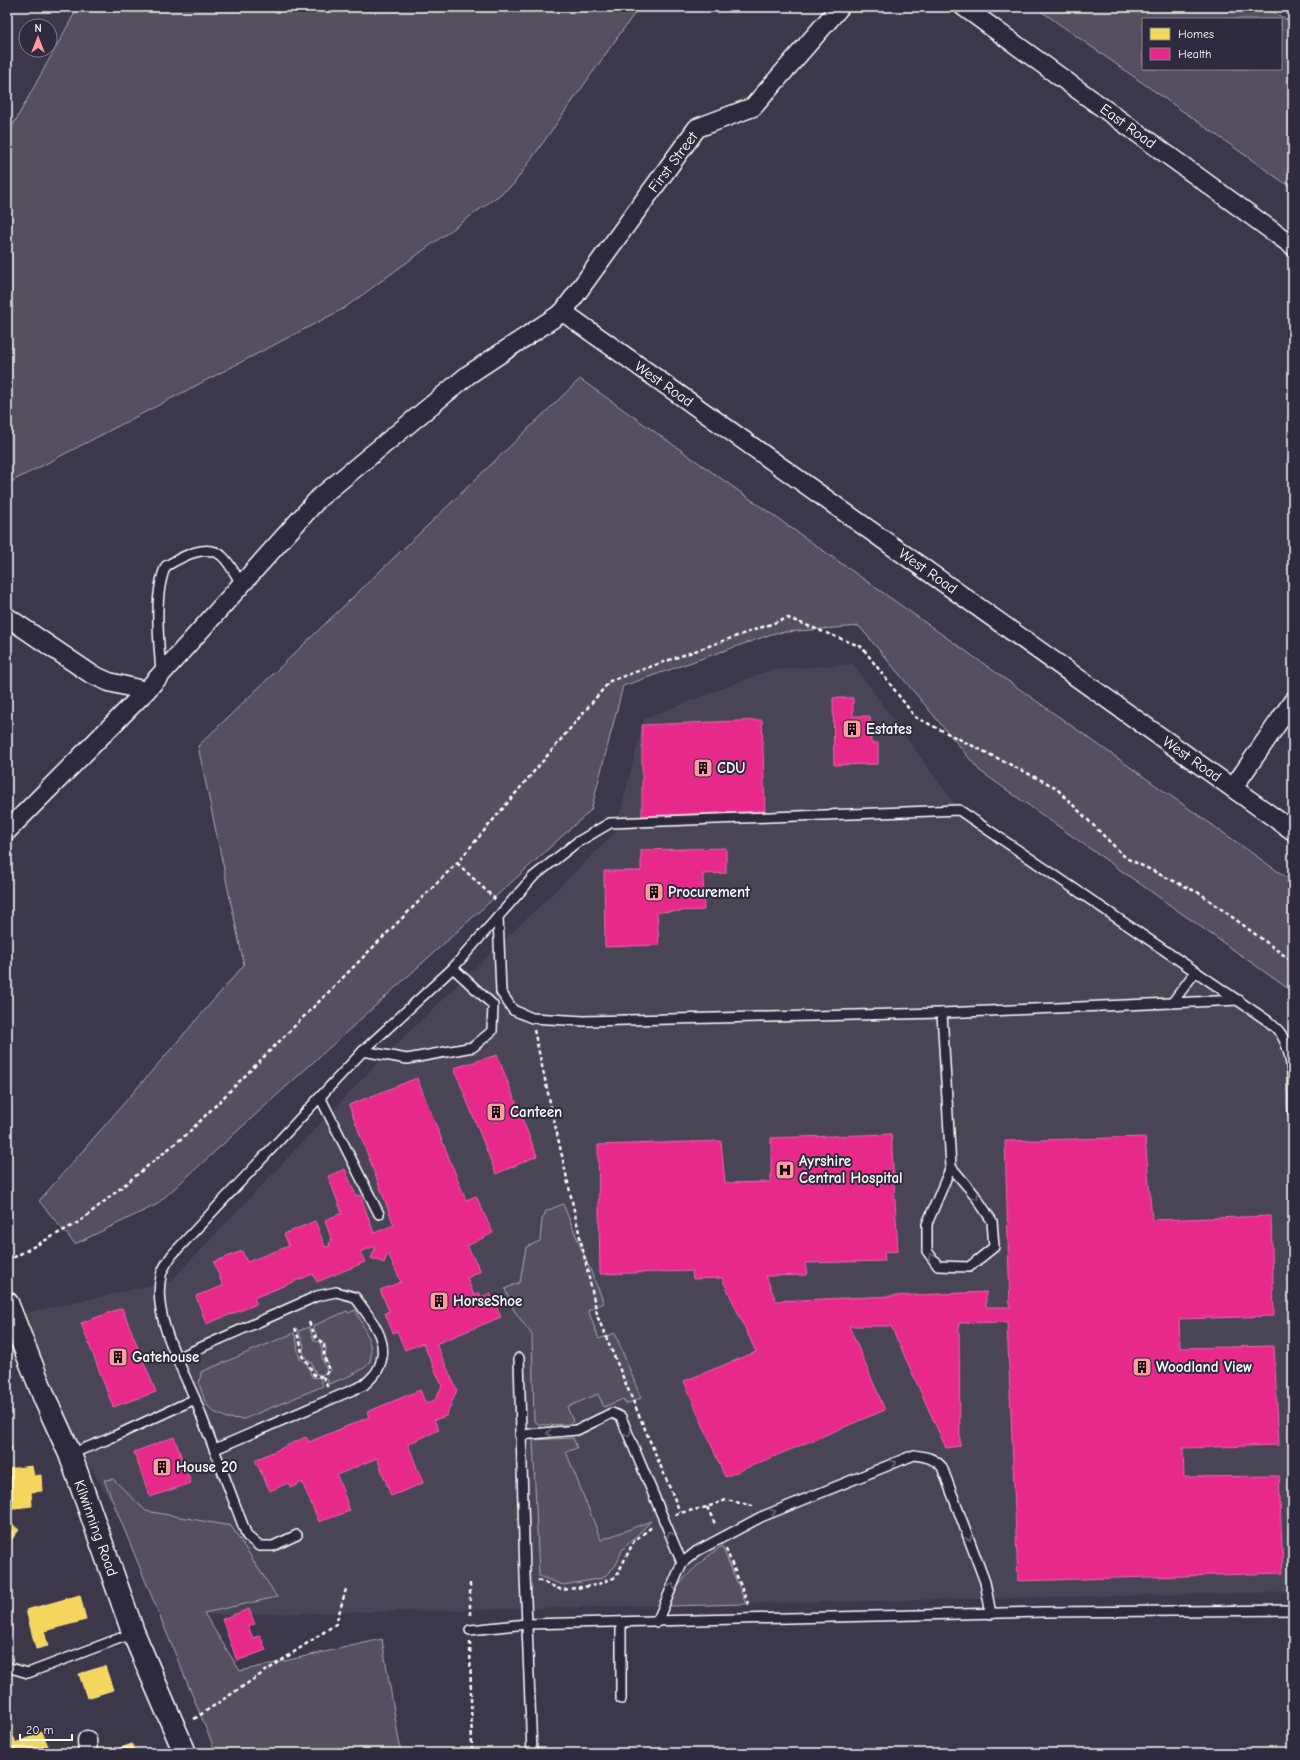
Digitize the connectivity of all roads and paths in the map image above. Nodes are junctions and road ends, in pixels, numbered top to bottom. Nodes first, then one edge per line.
1 (840, 7) edge
2 (964, 7) edge
3 (1293, 246) edge
4 (562, 312) junction
5 (242, 584) junction
6 (7, 617) edge
7 (161, 674) junction
8 (146, 691) junction
9 (1293, 701) edge
10 (1233, 788) junction
11 (1293, 831) edge
12 (7, 832) edge
13 (457, 863) junction
14 (505, 909) junction
15 (498, 917) junction
16 (1293, 962) edge
17 (453, 968) junction
18 (1196, 970) junction
19 (1239, 1000) junction
20 (1172, 1003) junction
21 (942, 1013) junction
22 (532, 1018) junction
23 (363, 1052) junction
24 (320, 1097) junction
25 (1293, 1112) edge
26 (951, 1167) junction
27 (379, 1214) dead end
28 (7, 1260) edge
29 (7, 1303) edge
30 (309, 1322) dead end
31 (295, 1328) dead end
32 (177, 1358) junction
33 (519, 1358) dead end
34 (195, 1399) junction
35 (520, 1435) junction
36 (215, 1449) junction
37 (70, 1454) junction
38 (707, 1507) junction
39 (776, 1511) junction
40 (680, 1512) junction
41 (664, 1518) junction
42 (297, 1535) dead end
43 (721, 1537) junction
44 (682, 1563) junction
45 (525, 1575) junction
46 (470, 1583) dead end
47 (346, 1589) dead end
48 (1293, 1610) edge
49 (991, 1614) junction
50 (750, 1620) junction
51 (657, 1622) junction
52 (621, 1623) junction
53 (526, 1624) junction
54 (470, 1630) junction
55 (133, 1632) junction
56 (7, 1667) edge
57 (621, 1699) dead end
58 (194, 1719) dead end
59 (185, 1753) edge
60 (472, 1753) edge
61 (532, 1753) edge

1 - 4 street, First Street
2 - 3 street, East Road
4 - 5 street, First Street
4 - 10 street, West Road
5 - 7 street, First Street
5 - 7 lane
6 - 8 street
7 - 8 street, First Street
8 - 12 street, First Street
9 - 10 street
10 - 11 street, West Road
13 - 14 path
13 - 16 path
13 - 28 path
14 - 15 lane
14 - 18 lane
15 - 17 lane
15 - 22 lane
17 - 23 lane
17 - 23 lane
18 - 19 lane
18 - 20 lane
19 - 20 lane
19 - 25 lane
20 - 21 lane
21 - 22 lane
21 - 26 lane
22 - 40 path
23 - 24 lane
24 - 27 lane
24 - 32 lane
26 -> 26 lane
29 - 37 main road, Kilwinning Road
30 - 31 path
32 - 34 lane
32 - 36 lane
33 - 35 lane
34 - 36 lane
34 - 37 lane
35 - 41 lane
35 - 45 lane
36 - 42 lane
37 - 55 main road, Kilwinning Road
38 - 39 path
38 - 40 path
38 - 43 path
43 -> 39 lane
39 -> 49 lane
40 - 41 path
44 -> 41 lane
41 - 45 path
43 - 44 lane
43 - 50 path
51 -> 44 lane
45 - 53 lane
46 - 54 path
47 - 58 path
48 - 49 lane
49 - 50 lane
50 - 51 lane
51 - 52 lane
52 - 53 lane
52 - 57 lane
53 - 54 lane
53 - 61 lane
54 - 60 path
55 - 56 lane
55 - 59 main road, Kilwinning Road

